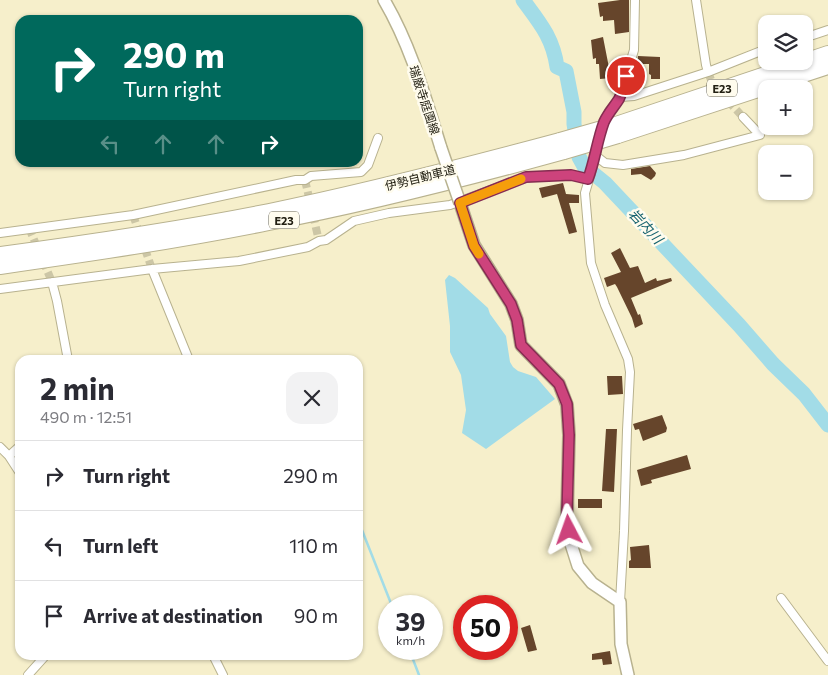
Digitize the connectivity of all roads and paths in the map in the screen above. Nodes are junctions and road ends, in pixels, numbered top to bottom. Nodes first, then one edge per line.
1 (384, 0) edge
2 (635, 0) edge
3 (696, 0) edge
4 (828, 30) edge
5 (813, 35) edge
6 (758, 52) edge
7 (828, 53) edge
8 (828, 67) edge
9 (708, 72) junction
10 (828, 76) edge
11 (813, 81) edge
12 (620, 97) junction
13 (758, 100) edge
14 (743, 117) tunnel mouth
15 (675, 118) junction
16 (617, 130) junction
17 (378, 138) dead end
18 (562, 146) junction
19 (596, 156) junction
20 (588, 179) junction
21 (460, 203) junction
22 (0, 233) edge
23 (0, 254) edge
24 (0, 267) edge
25 (152, 269) junction
26 (52, 282) junction
27 (0, 289) edge
28 (67, 355) edge
29 (187, 355) edge
30 (0, 447) edge
31 (15, 451) edge
32 (9, 456) junction
33 (15, 465) edge
34 (781, 598) dead end
35 (620, 602) junction
36 (42, 660) edge
37 (216, 660) edge
38 (828, 661) edge
39 (28, 675) edge
40 (223, 675) edge
41 (628, 675) edge

1 - 21 main road, 瑞厳寺庭園線, bridge
2 - 12 street
3 - 9 street
4 - 5 street
6 - 9 street
7 - 16 highway, 伊勢自動車道 / E23
8 - 15 highway, 伊勢自動車道 / E23
9 - 12 street
10 - 11 highway
12 - 19 street
13 - 15 highway
14 - 19 street
15 - 16 highway, 伊勢自動車道 / E23
16 - 18 highway, 伊勢自動車道, bridge
17 - 22 street
18 - 23 highway, 伊勢自動車道 / E23
18 - 24 highway, 伊勢自動車道 / E23
19 - 20 street
20 - 21 street
20 - 35 street
21 - 25 street
21 - 35 main road, 瑞厳寺庭園線
25 - 26 street
25 - 29 street
26 - 27 street
26 - 28 street
30 - 32 street
31 - 32 street
32 - 33 street
34 - 38 street
35 - 41 main road
36 - 39 street
37 - 40 street

